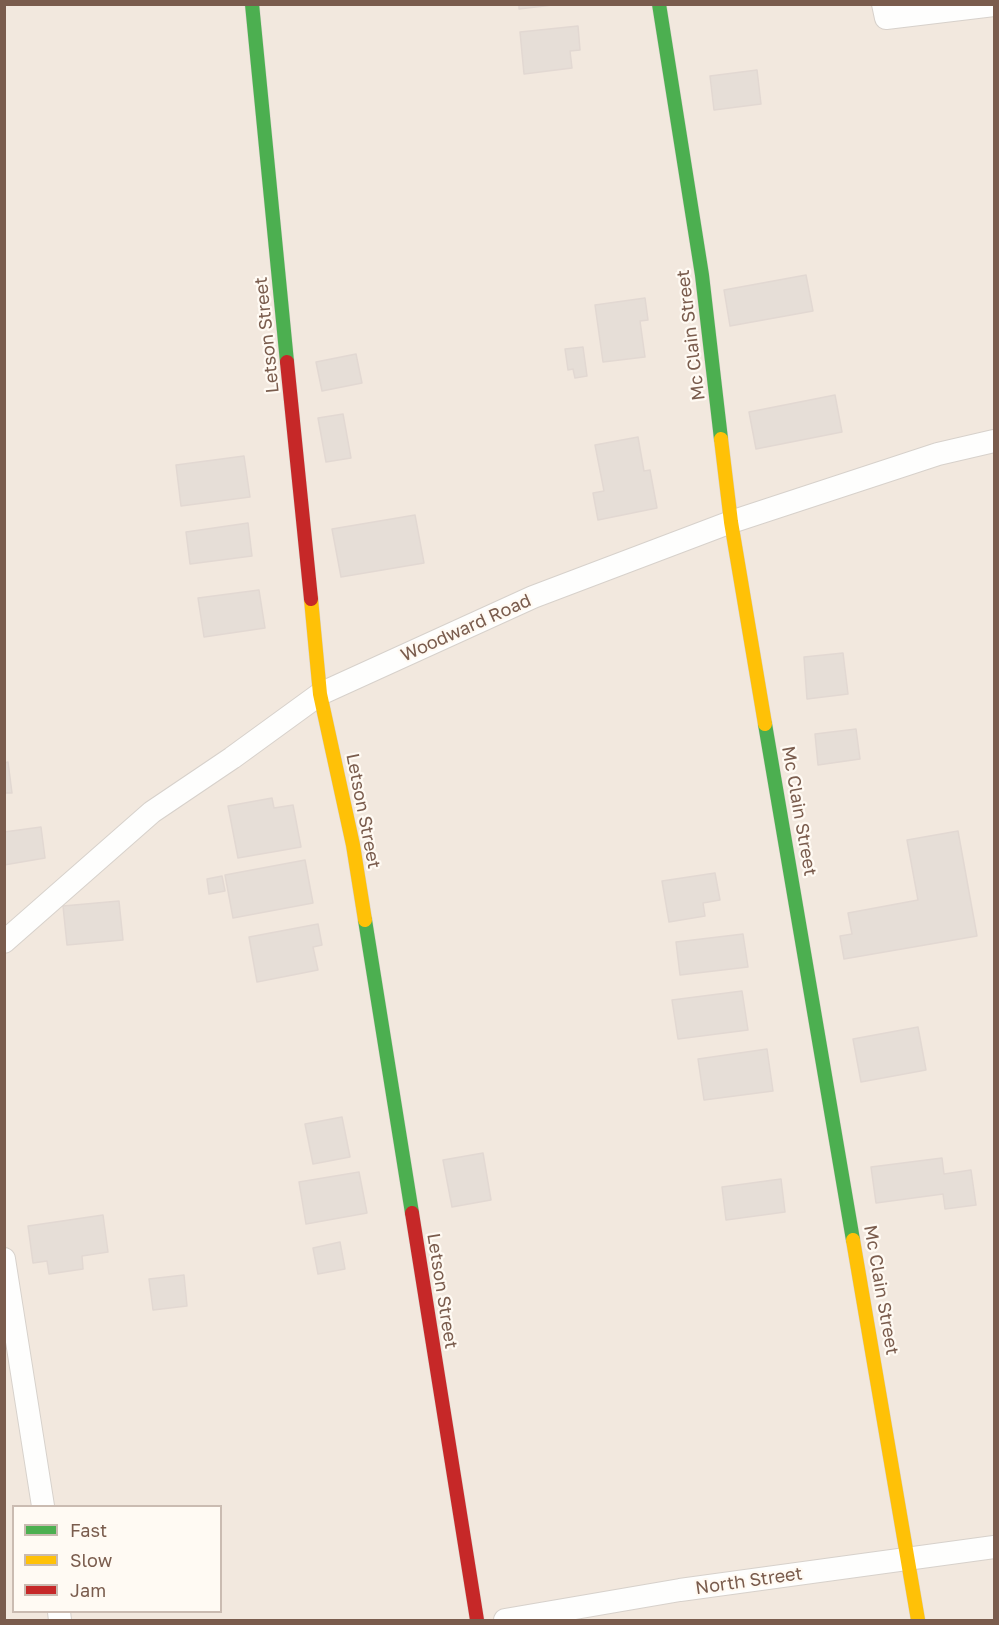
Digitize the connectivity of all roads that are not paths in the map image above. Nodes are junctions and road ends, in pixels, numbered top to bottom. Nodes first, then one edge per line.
1 (252, 4) edge
2 (659, 4) edge
3 (883, 4) edge
4 (994, 4) edge
5 (994, 441) edge
6 (731, 522) junction
7 (320, 694) junction
8 (4, 942) edge
9 (4, 1259) edge
10 (43, 1505) edge
11 (994, 1547) edge
12 (909, 1559) junction
13 (477, 1620) edge
14 (505, 1620) edge
15 (918, 1620) edge

1 - 7 street, Letson Street
2 - 6 street, Mc Clain Street
3 - 4 street
5 - 6 street, Woodward Road
6 - 7 street, Woodward Road
6 - 12 street, Mc Clain Street
7 - 8 street, Woodward Road
7 - 13 street, Letson Street
9 - 10 street
11 - 12 street, North Street
12 - 14 street, North Street
12 - 15 street, Mc Clain Street

